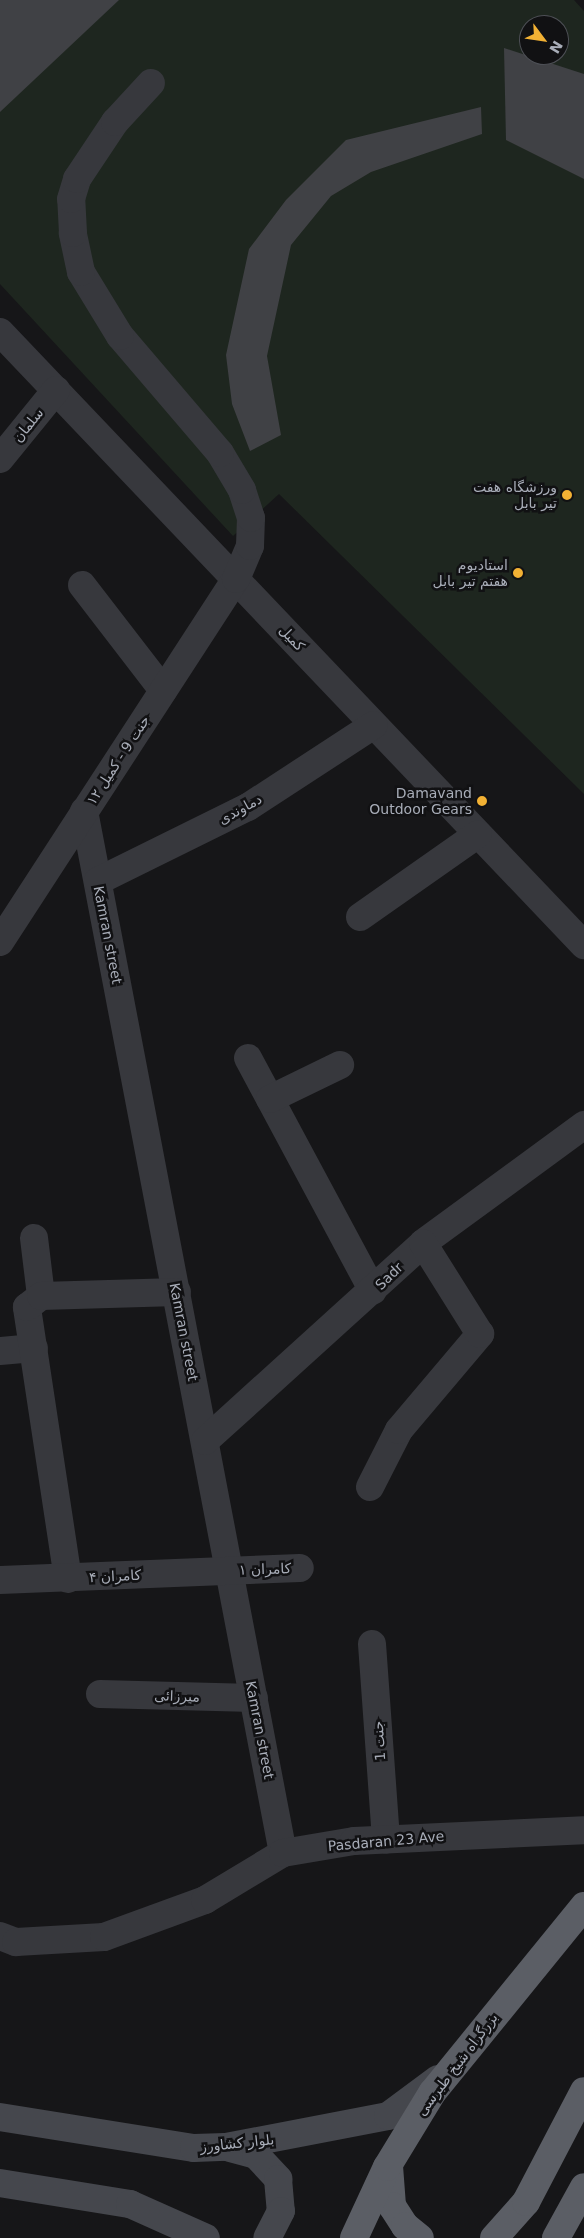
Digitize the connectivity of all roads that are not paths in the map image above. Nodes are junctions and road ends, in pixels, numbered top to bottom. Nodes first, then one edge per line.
1 (151, 83) dead end
2 (0, 332) edge
3 (56, 390) junction
4 (0, 459) edge
5 (236, 579) junction
6 (82, 585) dead end
7 (163, 690) junction
8 (374, 725) junction
9 (84, 812) junction
10 (478, 834) junction
11 (98, 881) junction
12 (360, 917) dead end
13 (0, 942) edge
14 (584, 945) edge
15 (248, 1058) dead end
16 (340, 1065) dead end
17 (270, 1099) junction
18 (584, 1125) edge
19 (34, 1238) dead end
20 (423, 1243) junction
21 (373, 1290) junction
22 (176, 1292) junction
23 (41, 1296) junction
24 (34, 1348) junction
25 (0, 1351) edge
26 (205, 1441) junction
27 (370, 1487) dead end
28 (300, 1568) dead end
29 (230, 1570) junction
30 (68, 1579) junction
31 (0, 1580) edge
32 (372, 1644) dead end
33 (100, 1694) dead end
34 (254, 1698) junction
35 (584, 1830) edge
36 (386, 1839) junction
37 (283, 1853) junction
38 (584, 1906) edge
39 (0, 1936) edge
40 (455, 2062) junction
41 (584, 2091) edge
42 (0, 2117) edge
43 (226, 2147) junction
44 (390, 2162) junction
45 (0, 2183) edge
46 (584, 2187) edge
47 (206, 2238) edge
48 (267, 2238) edge
49 (354, 2238) edge
50 (420, 2238) edge
51 (494, 2238) edge
52 (556, 2238) edge

1 - 5 street, جنت 9 - کمیل ۱۲
2 - 3 street, کمیل
3 - 4 street, سلمان
3 - 5 street, کمیل
5 - 7 street, جنت 9 - کمیل ۱۲
5 - 8 street, کمیل
6 - 7 street
7 - 9 street, جنت 9 - کمیل ۱۲
8 - 10 street, کمیل
8 - 11 street, دماوندی
9 - 11 street, Kamran street
9 - 13 street, جنت 9 - کمیل ۱۲
10 - 12 street
10 - 14 street, کمیل
11 - 22 street, Kamran street
15 - 17 street
16 - 17 street
17 - 21 street
18 - 20 street, Sadr
19 - 23 street
20 - 21 street, Sadr
20 - 27 street
21 - 26 street, Sadr
22 - 23 street
22 - 26 street, Kamran street
23 - 24 street
24 - 25 street
24 - 30 street
26 - 29 street, Kamran street
28 - 29 street, کامران ۱
29 - 30 street, کامران ۴
29 - 34 street, Kamran street
30 - 31 street, کامران ۴
32 - 36 street, جنت 1
33 - 34 street, میرزائی
34 - 37 street, Kamran street
35 - 36 street, Pasdaran 23 Ave
36 - 37 street, Pasdaran 23 Ave
37 - 39 street, Pasdaran 23 Ave
38 - 40 highway, بزرگراه شیخ طبرسی
40 - 43 main road, بلوار کشاورز
40 - 44 highway, بزرگراه شیخ طبرسی
41 - 51 highway
42 - 43 main road, بلوار کشاورز
43 - 48 main road
44 - 49 highway, بزرگراه شیخ طبرسی
44 - 50 highway
45 - 47 main road
46 - 52 highway

